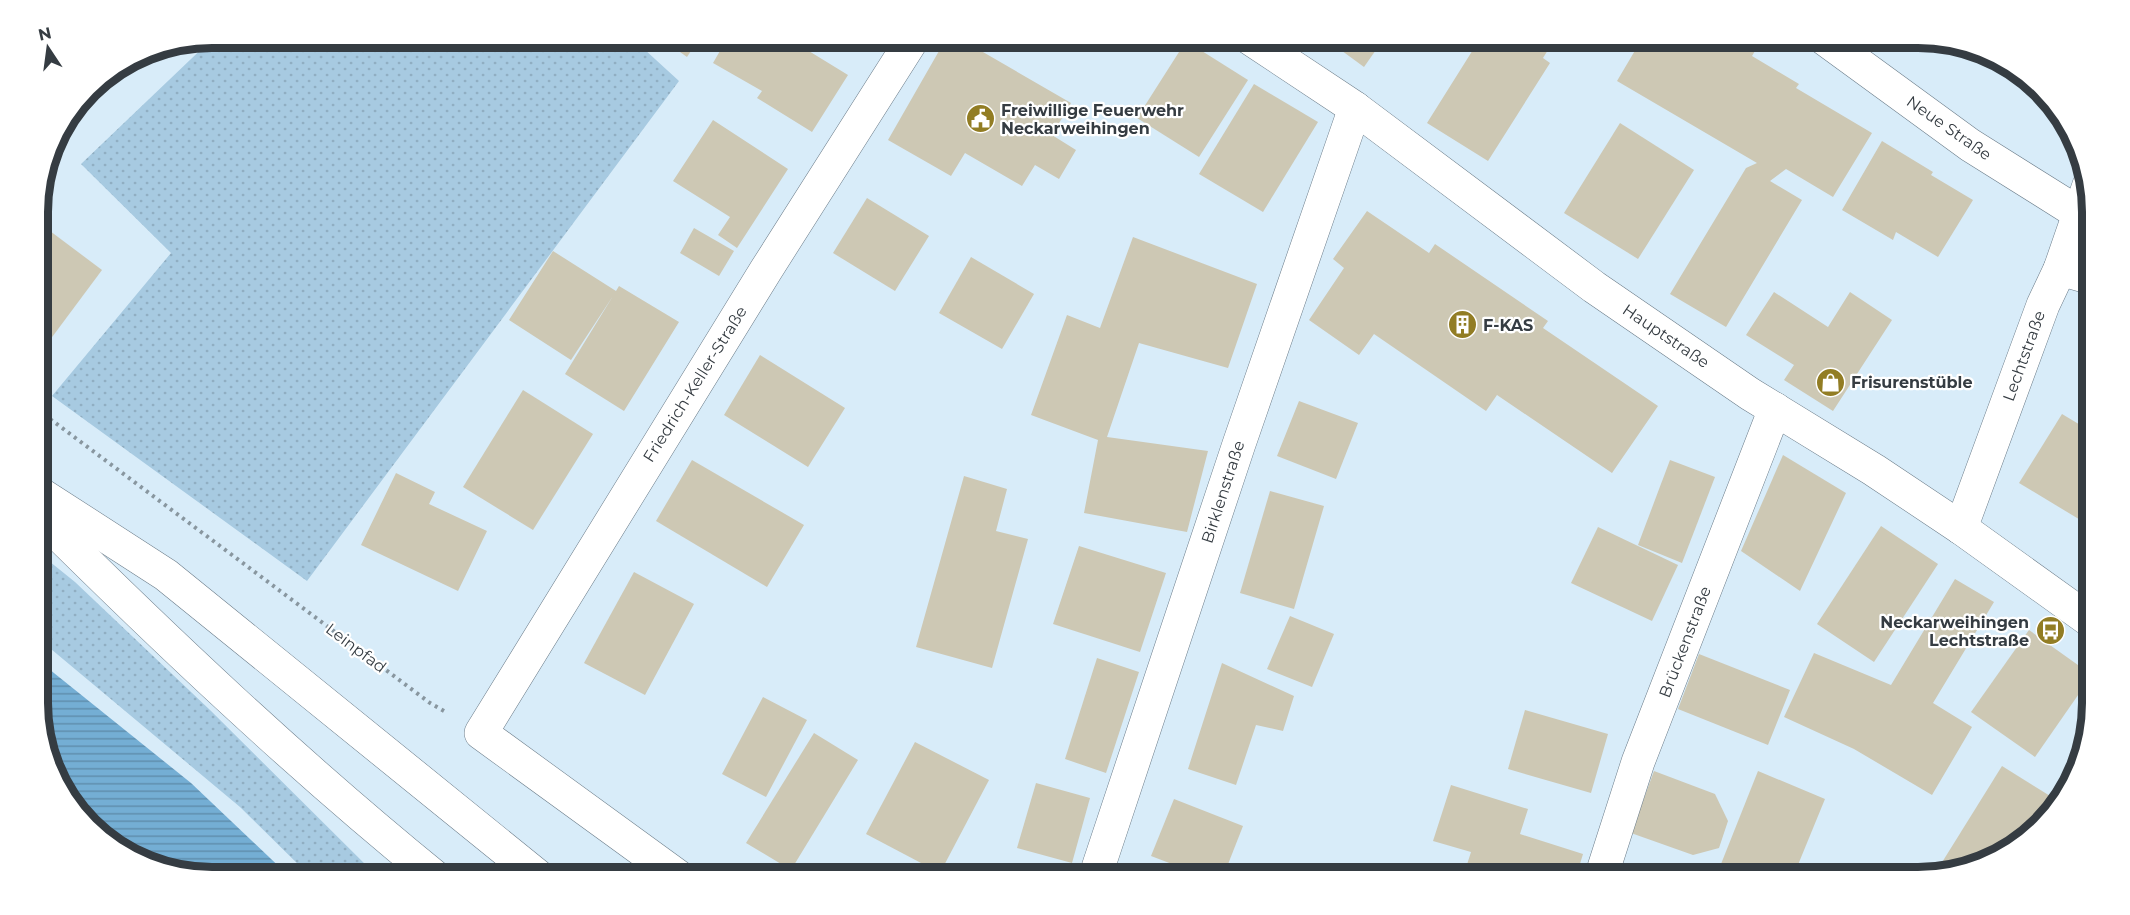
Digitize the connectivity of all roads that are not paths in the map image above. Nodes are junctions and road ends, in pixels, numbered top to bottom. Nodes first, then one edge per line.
1 (908, 48) edge
2 (1263, 48) edge
3 (1836, 48) edge
4 (1355, 108) junction
5 (2081, 198) edge
6 (2082, 206) edge
7 (2060, 269) junction
8 (2082, 275) edge
9 (1775, 409) junction
10 (48, 499) edge
11 (48, 524) edge
12 (1961, 528) junction
13 (2082, 615) edge
14 (422, 867) edge
15 (526, 867) edge
16 (665, 867) edge
17 (1098, 867) edge
18 (1604, 867) edge

1 - 16 street, Friedrich-Keller-Straße
2 - 4 street, Hauptstraße
3 - 5 street, Neue Straße
4 - 9 street, Hauptstraße
4 - 17 street, Birklenstraße
6 - 7 street, Lechtstraße
7 - 8 street
7 - 12 street, Lechtstraße
9 - 12 street, Hauptstraße
9 - 18 street, Brückenstraße
10 - 15 street
11 - 14 street
12 - 13 street, Hauptstraße

